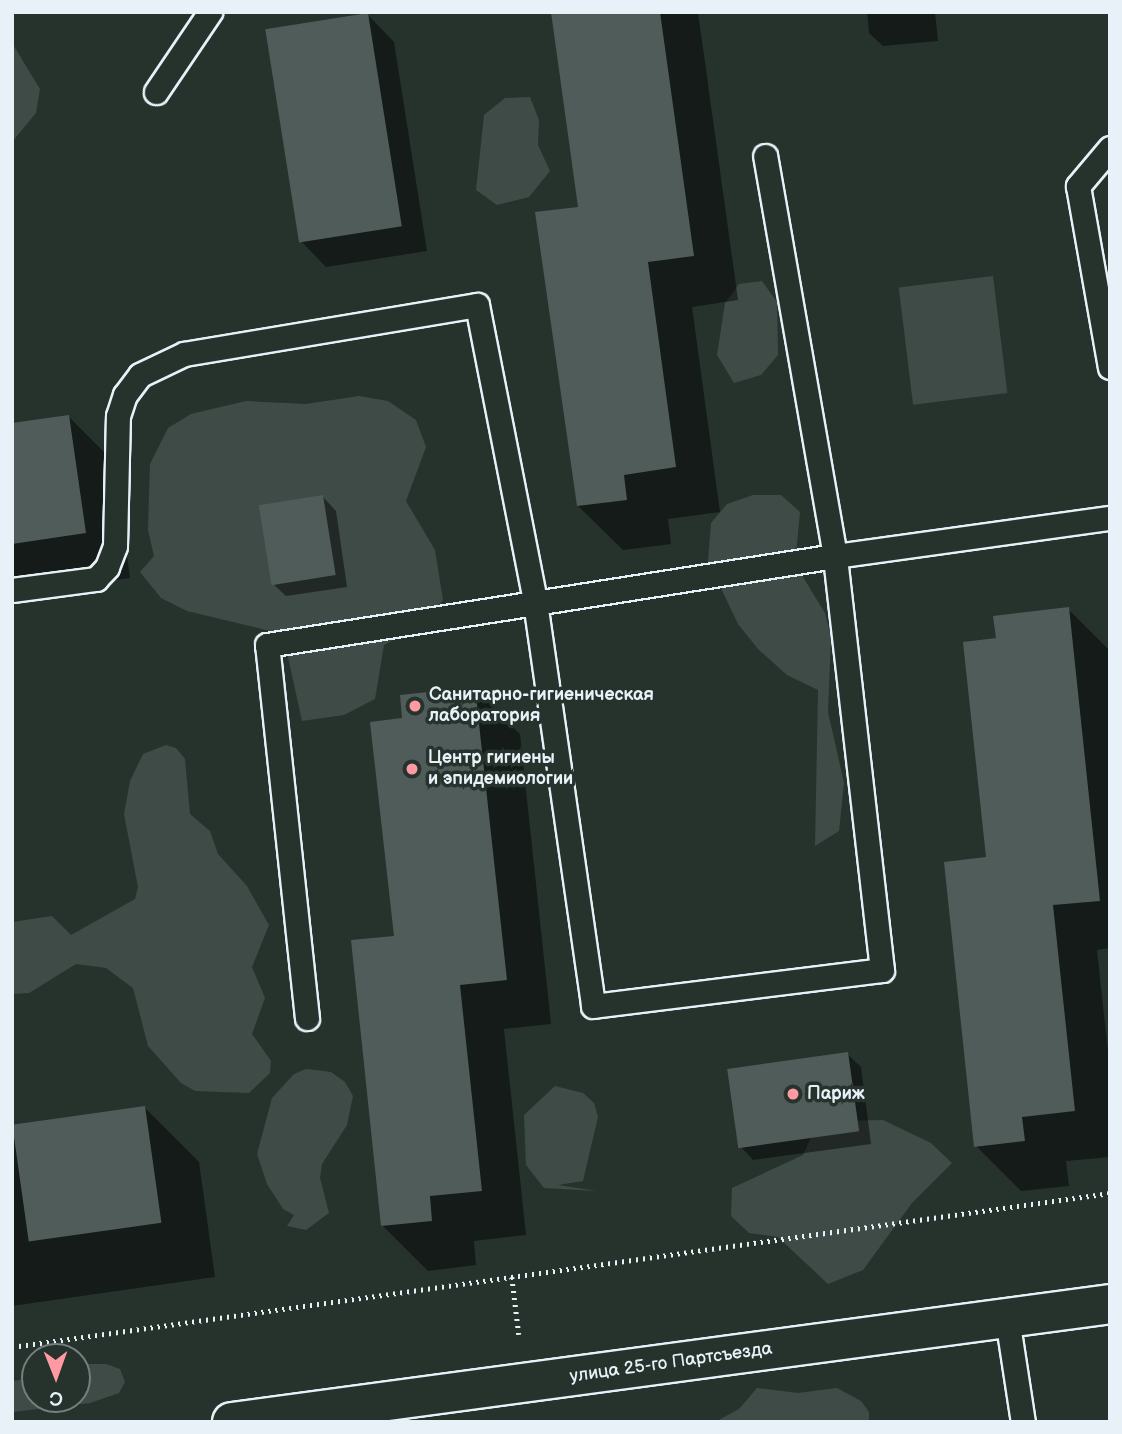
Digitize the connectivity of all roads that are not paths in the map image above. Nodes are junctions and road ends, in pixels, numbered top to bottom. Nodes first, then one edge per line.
1 (210, 12) edge
2 (156, 92) dead end
3 (1110, 148) edge
4 (765, 156) dead end
5 (1110, 367) edge
6 (1110, 519) edge
7 (835, 556) junction
8 (12, 590) edge
9 (535, 602) junction
10 (307, 1018) dead end
11 (1110, 1304) edge
12 (1007, 1318) junction
13 (232, 1422) edge
14 (1023, 1422) edge

1 - 2 lane
3 - 5 lane
4 - 7 lane
6 - 7 lane
7 - 9 lane
7 - 9 lane
8 - 9 lane
9 - 10 lane
11 - 12 street, улица 25-го Партсъезда
12 - 13 street, улица 25-го Партсъезда
12 - 14 lane

